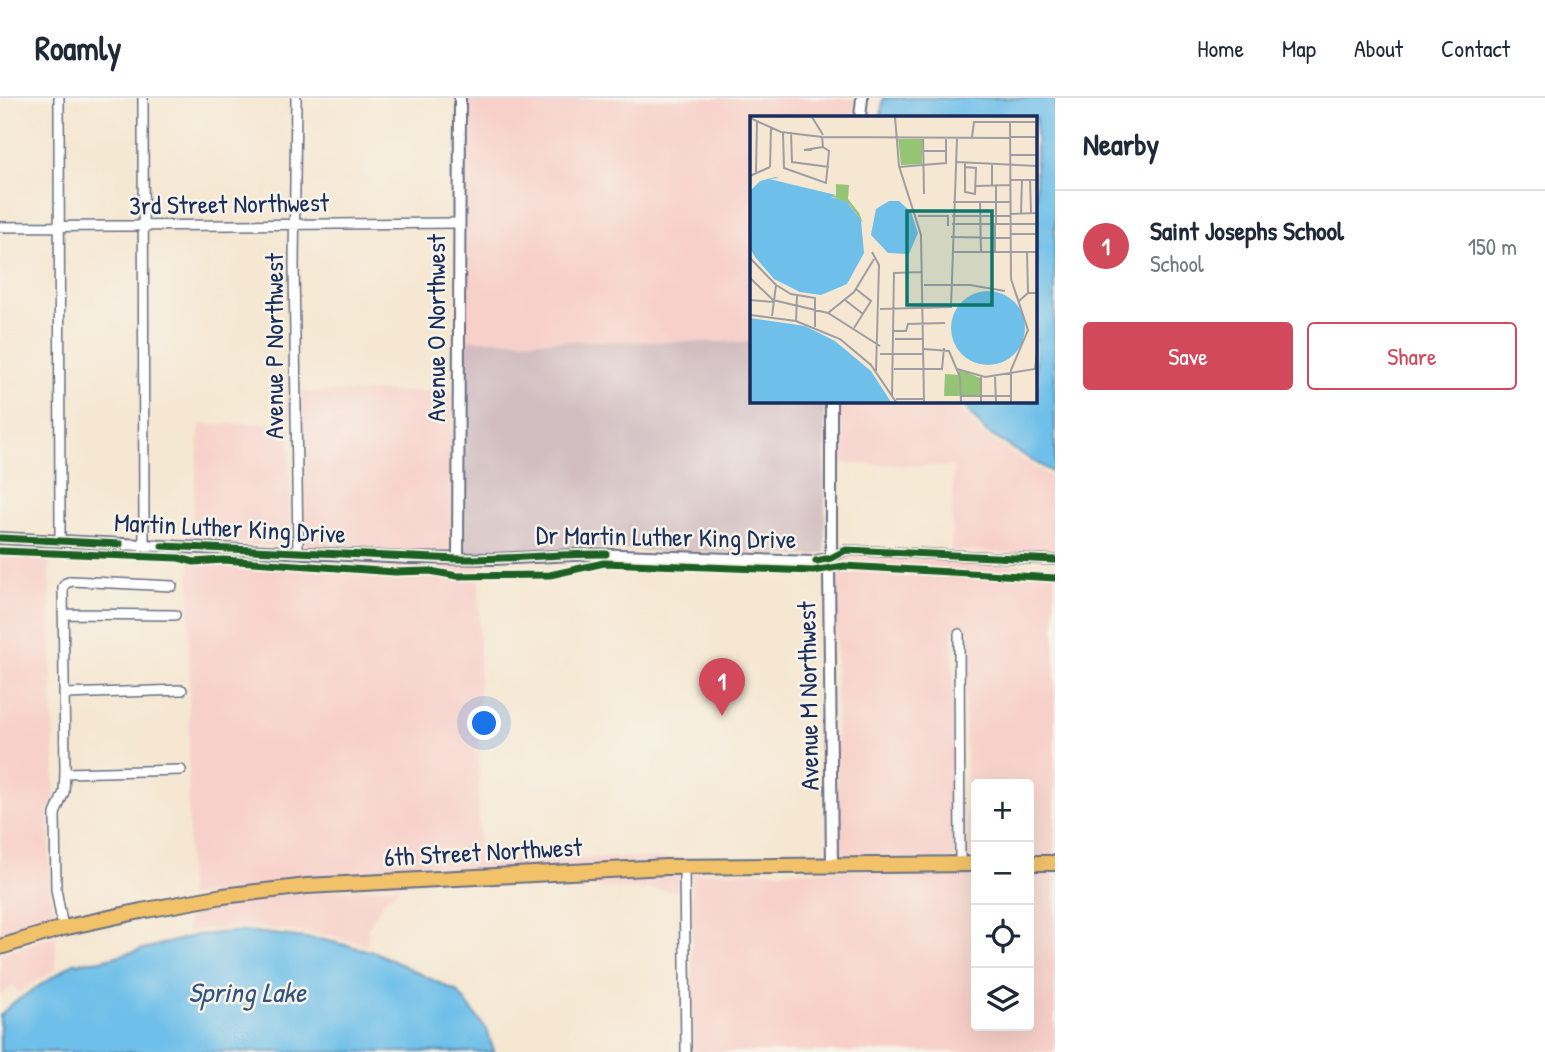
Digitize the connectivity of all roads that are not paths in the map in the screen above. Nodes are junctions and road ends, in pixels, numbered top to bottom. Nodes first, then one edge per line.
1 (59, 98) edge
2 (143, 98) edge
3 (296, 98) edge
4 (460, 98) edge
5 (862, 98) edge
6 (860, 116) edge
7 (459, 223) junction
8 (294, 225) junction
9 (143, 226) junction
10 (0, 227) edge
11 (59, 227) junction
12 (831, 402) edge
13 (0, 538) edge
14 (60, 541) junction
15 (144, 546) junction
16 (298, 552) junction
17 (831, 558) junction
18 (458, 559) junction
19 (1055, 560) edge
20 (173, 586) dead end
21 (63, 614) junction
22 (175, 615) dead end
23 (959, 634) dead end
24 (182, 690) dead end
25 (65, 694) junction
26 (181, 770) dead end
27 (65, 773) junction
28 (1034, 863) edge
29 (1055, 863) edge
30 (960, 864) junction
31 (971, 864) edge
32 (832, 865) junction
33 (684, 866) junction
34 (63, 928) junction
35 (0, 947) edge
36 (686, 1052) edge

1 - 11 street
2 - 9 street
3 - 8 street, Avenue P Northwest
4 - 7 street, Avenue O Northwest
5 - 6 street
7 - 8 street, 3rd Street Northwest
7 - 18 street, Avenue O Northwest
8 - 9 street, 3rd Street Northwest
8 - 16 street, Avenue P Northwest
9 - 11 street, 3rd Street Northwest
9 - 15 street
10 - 11 street, 3rd Street Northwest
11 - 14 street
12 - 17 street, Avenue M Northwest
13 - 14 street, Martin Luther King Drive
14 - 15 street, Martin Luther King Drive
15 - 16 street, Martin Luther King Drive
16 - 18 street, Martin Luther King Drive
17 - 18 street, Dr Martin Luther King Drive
17 - 19 street
17 - 32 street, Avenue M Northwest
20 - 21 street
21 - 22 street
21 - 25 street
23 - 30 street
24 - 25 street
25 - 27 street
26 - 27 street
27 - 34 street
28 - 29 highway
30 - 31 highway, 6th Street Northwest
30 - 32 highway, 6th Street Northwest
32 - 33 highway, 6th Street Northwest
33 - 34 highway, 6th Street Northwest
33 - 36 street
34 - 35 highway, 6th Street Northwest

